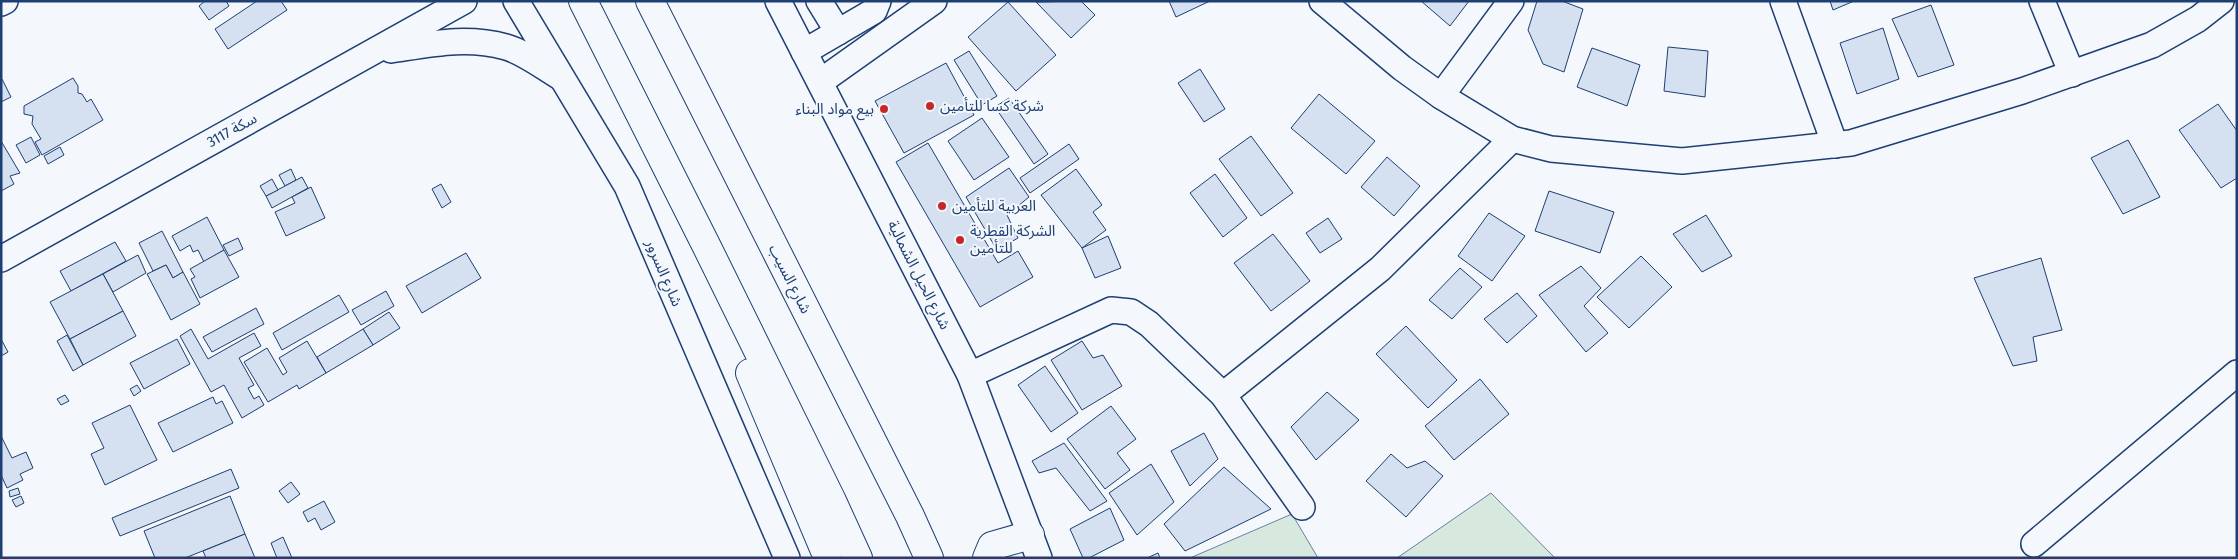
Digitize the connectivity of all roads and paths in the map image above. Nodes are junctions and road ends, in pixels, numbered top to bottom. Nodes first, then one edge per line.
1 (5, 1) edge
2 (435, 1) edge
3 (464, 1) edge
4 (516, 1) edge
5 (583, 1) edge
6 (650, 1) edge
7 (778, 1) edge
8 (819, 1) edge
9 (878, 1) edge
10 (934, 1) edge
11 (1322, 1) edge
12 (1511, 1) edge
13 (1783, 1) edge
14 (2042, 1) edge
15 (2221, 1) edge
16 (1, 3) edge
17 (423, 24) junction
18 (838, 32) junction
19 (804, 52) junction
20 (372, 53) junction
21 (2072, 74) junction
22 (562, 78) junction
23 (820, 82) junction
24 (1441, 96) junction
25 (1512, 138) junction
26 (1835, 145) junction
27 (707, 248) junction
28 (1, 260) edge
29 (2237, 373) edge
30 (970, 375) junction
31 (1223, 394) junction
32 (1302, 507) dead end
33 (2034, 544) dead end
34 (1034, 546) edge
35 (787, 558) edge
36 (828, 558) edge
37 (858, 558) edge
38 (929, 558) edge
39 (987, 558) edge

1 - 16 street
2 - 17 street
3 - 17 street, سكة 3117
4 - 22 street, شارع السرور
5 - 27 highway
6 - 38 highway, شارع السيب
7 - 19 street, شارع الحيل الشمالية
8 - 18 street
9 - 18 street
10 - 23 street
11 - 24 street
12 - 24 street
13 - 26 street
14 - 21 street
15 - 21 street
17 - 20 street, سكة 3117
18 - 19 street
19 - 23 street, شارع الحيل الشمالية
20 - 22 street
20 - 28 street, سكة 3117
21 - 26 street
22 - 35 street, شارع السرور
23 - 30 street, شارع الحيل الشمالية
24 - 25 street
25 - 26 street
25 - 31 street
27 - 36 highway
27 - 37 highway
29 - 33 street
30 - 31 street
30 - 34 street, شارع الحيل الشمالية
31 - 32 street
34 - 39 highway

